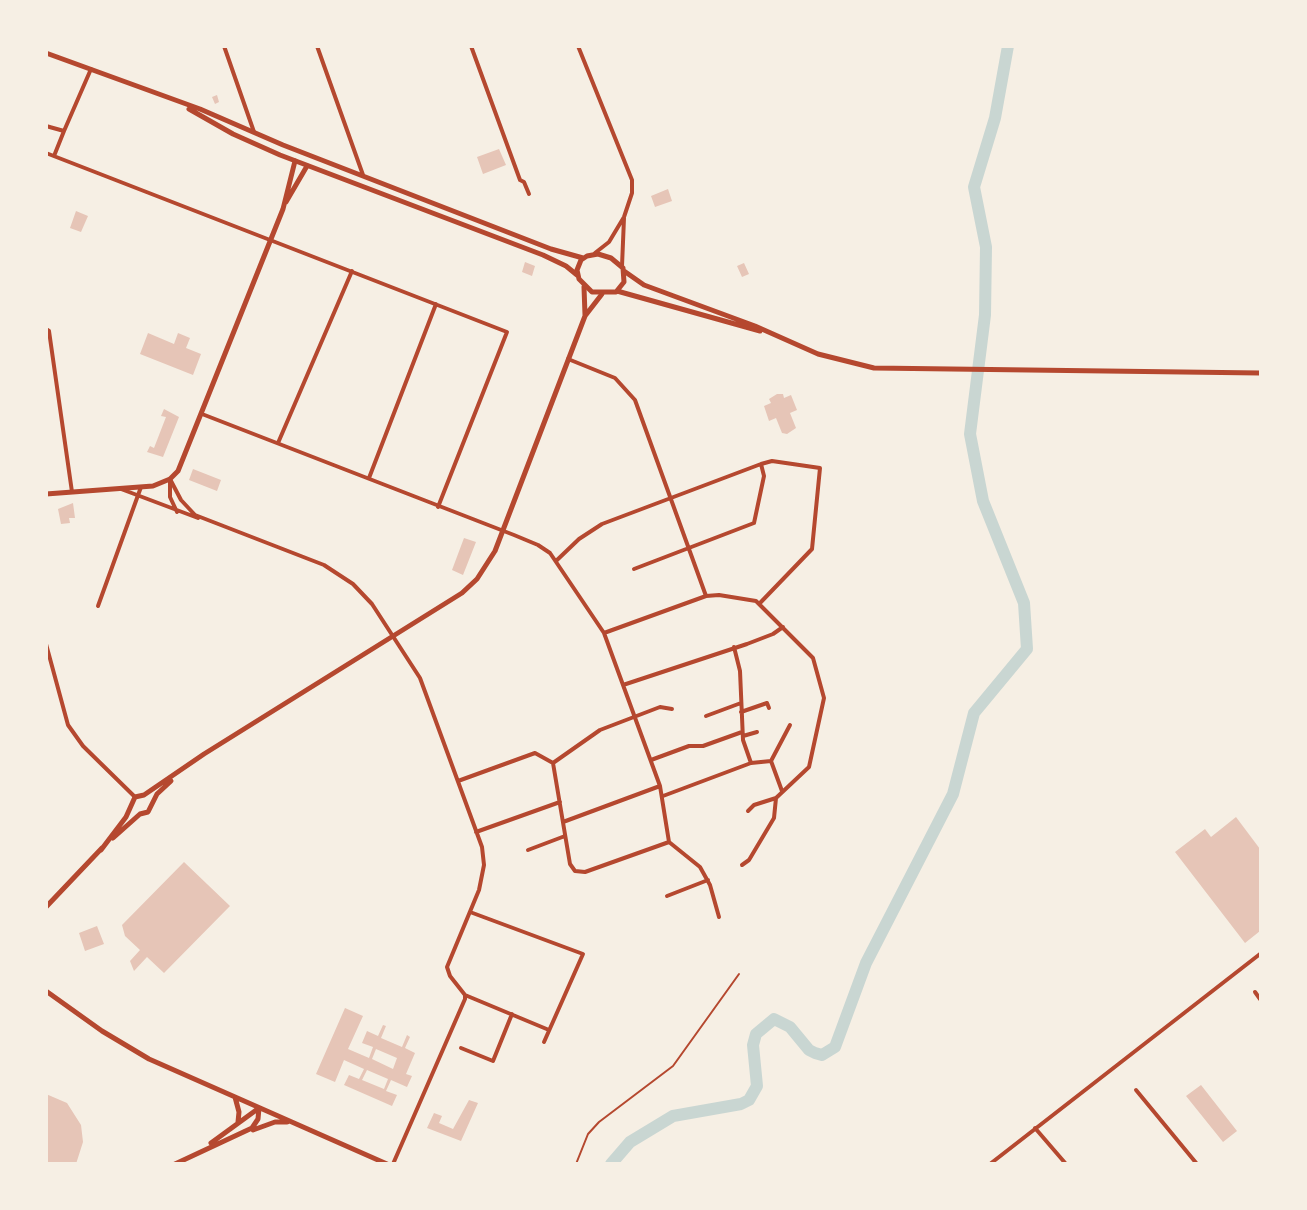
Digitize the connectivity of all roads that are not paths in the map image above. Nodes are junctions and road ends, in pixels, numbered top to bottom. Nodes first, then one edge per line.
1 (224, 46) edge
2 (317, 46) edge
3 (471, 46) edge
4 (578, 46) edge
5 (46, 52) edge
6 (91, 69) junction
7 (186, 106) junction
8 (46, 126) edge
9 (64, 131) junction
10 (255, 133) junction
11 (297, 151) junction
12 (46, 153) edge
13 (310, 155) junction
14 (54, 156) junction
15 (295, 161) junction
16 (307, 165) junction
17 (363, 175) junction
18 (529, 194) dead end
19 (283, 209) junction
20 (624, 217) junction
21 (271, 239) junction
22 (595, 254) junction
23 (583, 258) junction
24 (623, 269) junction
25 (352, 271) junction
26 (577, 275) junction
27 (584, 287) junction
28 (617, 291) junction
29 (602, 294) junction
30 (436, 304) junction
31 (585, 316) junction
32 (46, 329) edge
33 (761, 331) junction
34 (568, 359) junction
35 (1260, 374) edge
36 (202, 414) junction
37 (278, 443) junction
38 (761, 464) junction
39 (369, 478) junction
40 (170, 479) junction
41 (141, 487) junction
42 (120, 489) junction
43 (72, 492) junction
44 (46, 494) edge
45 (136, 497) junction
46 (670, 498) junction
47 (438, 507) junction
48 (177, 512) junction
49 (209, 521) junction
50 (503, 532) junction
51 (688, 549) junction
52 (556, 561) junction
53 (634, 569) dead end
54 (706, 596) junction
55 (760, 603) junction
56 (98, 606) dead end
57 (783, 627) junction
58 (604, 633) junction
59 (394, 636) junction
60 (46, 644) edge
61 (734, 647) junction
62 (623, 685) junction
63 (741, 703) junction
64 (769, 708) dead end
65 (672, 709) dead end
66 (741, 712) junction
67 (706, 716) dead end
68 (634, 717) junction
69 (790, 725) dead end
70 (757, 732) dead end
71 (743, 734) junction
72 (651, 760) junction
73 (771, 761) junction
74 (553, 763) junction
75 (751, 764) junction
76 (185, 767) junction
77 (458, 781) junction
78 (660, 786) junction
79 (782, 791) junction
80 (144, 795) junction
81 (663, 796) junction
82 (135, 797) junction
83 (776, 798) junction
84 (151, 802) junction
85 (560, 802) junction
86 (132, 806) junction
87 (748, 811) dead end
88 (140, 814) junction
89 (563, 822) junction
90 (476, 832) junction
91 (566, 836) junction
92 (669, 842) junction
93 (101, 850) junction
94 (528, 850) dead end
95 (742, 865) dead end
96 (708, 880) junction
97 (667, 896) dead end
98 (48, 907) edge
99 (470, 912) junction
100 (719, 917) dead end
101 (1260, 954) edge
102 (739, 974) dead end
103 (46, 991) edge
104 (1256, 992) dead end
105 (465, 995) junction
106 (1260, 999) edge
107 (512, 1014) junction
108 (549, 1030) junction
109 (544, 1042) dead end
110 (461, 1048) dead end
111 (1136, 1090) dead end
112 (235, 1097) junction
113 (259, 1108) junction
114 (237, 1122) junction
115 (293, 1123) junction
116 (1035, 1128) junction
117 (235, 1136) junction
118 (205, 1147) junction
119 (175, 1164) edge
120 (387, 1164) edge
121 (393, 1164) edge
122 (576, 1164) edge
123 (990, 1164) edge
124 (1066, 1164) edge
125 (1197, 1164) edge

1 - 10 street
2 - 17 street
3 - 18 street
4 - 20 street
5 - 6 street
6 - 7 street
6 - 9 street
7 - 10 street
7 - 15 street
8 - 9 street
9 - 14 street
10 - 11 street
11 - 13 street
11 - 15 street
12 - 14 street
13 - 16 street
13 - 17 street
14 - 21 street
15 - 16 street
15 - 19 street
16 - 19 street
16 - 26 street
17 - 23 street
19 - 21 street
20 - 22 street
20 - 24 street
21 - 25 street
21 - 36 street
22 - 23 street
22 - 24 street
23 - 26 street
24 - 28 street
24 - 33 street
25 - 30 street
25 - 37 street
26 - 27 street
27 - 29 street
27 - 31 street
28 - 29 street
28 - 33 street
29 - 31 street
30 - 39 street
30 - 47 street
31 - 34 street
32 - 43 street
33 - 35 street
34 - 46 street
34 - 50 street
36 - 37 street
36 - 40 street
37 - 39 street
38 - 46 street
38 - 51 street
38 - 55 street
39 - 47 street
40 - 41 street
40 - 48 street
40 - 49 street
41 - 42 street
41 - 45 street
42 - 43 street
42 - 45 street
43 - 44 street
45 - 48 street
45 - 56 street
46 - 51 street
46 - 52 street
47 - 50 street
48 - 49 street
49 - 59 street
50 - 52 street
50 - 59 street
51 - 53 street
51 - 54 street
52 - 58 street
54 - 55 street
54 - 58 street
55 - 57 street
57 - 61 street
57 - 79 street
58 - 62 street
59 - 76 street
59 - 77 street
60 - 82 street
61 - 62 street
61 - 63 street
62 - 68 street
63 - 66 street
63 - 67 street
64 - 66 street
65 - 68 street
66 - 71 street
68 - 72 street
68 - 74 street
69 - 73 street
70 - 71 street
71 - 72 street
71 - 75 street
72 - 78 street
73 - 75 street
73 - 79 street
74 - 77 street
74 - 85 street
75 - 81 street
76 - 80 street
76 - 84 street
77 - 90 street
78 - 81 street
78 - 89 street
79 - 83 street
80 - 82 street
80 - 84 street
81 - 92 street
82 - 86 street
83 - 87 street
83 - 95 street
84 - 88 street
85 - 89 street
85 - 90 street
86 - 88 street
86 - 93 street
88 - 93 street
89 - 91 street
90 - 99 street
91 - 92 street
91 - 94 street
92 - 96 street
93 - 98 street
96 - 97 street
96 - 100 street
99 - 105 street
99 - 108 street
101 - 116 street
102 - 122 lane
103 - 112 street
104 - 106 street
105 - 107 street
105 - 121 street
107 - 108 street
107 - 110 street
108 - 109 street
111 - 125 street
112 - 113 street
112 - 114 street
113 - 114 street
113 - 115 street
113 - 117 street
114 - 118 street
115 - 117 street
115 - 120 street
116 - 123 street
116 - 124 street
117 - 118 street
118 - 119 street

